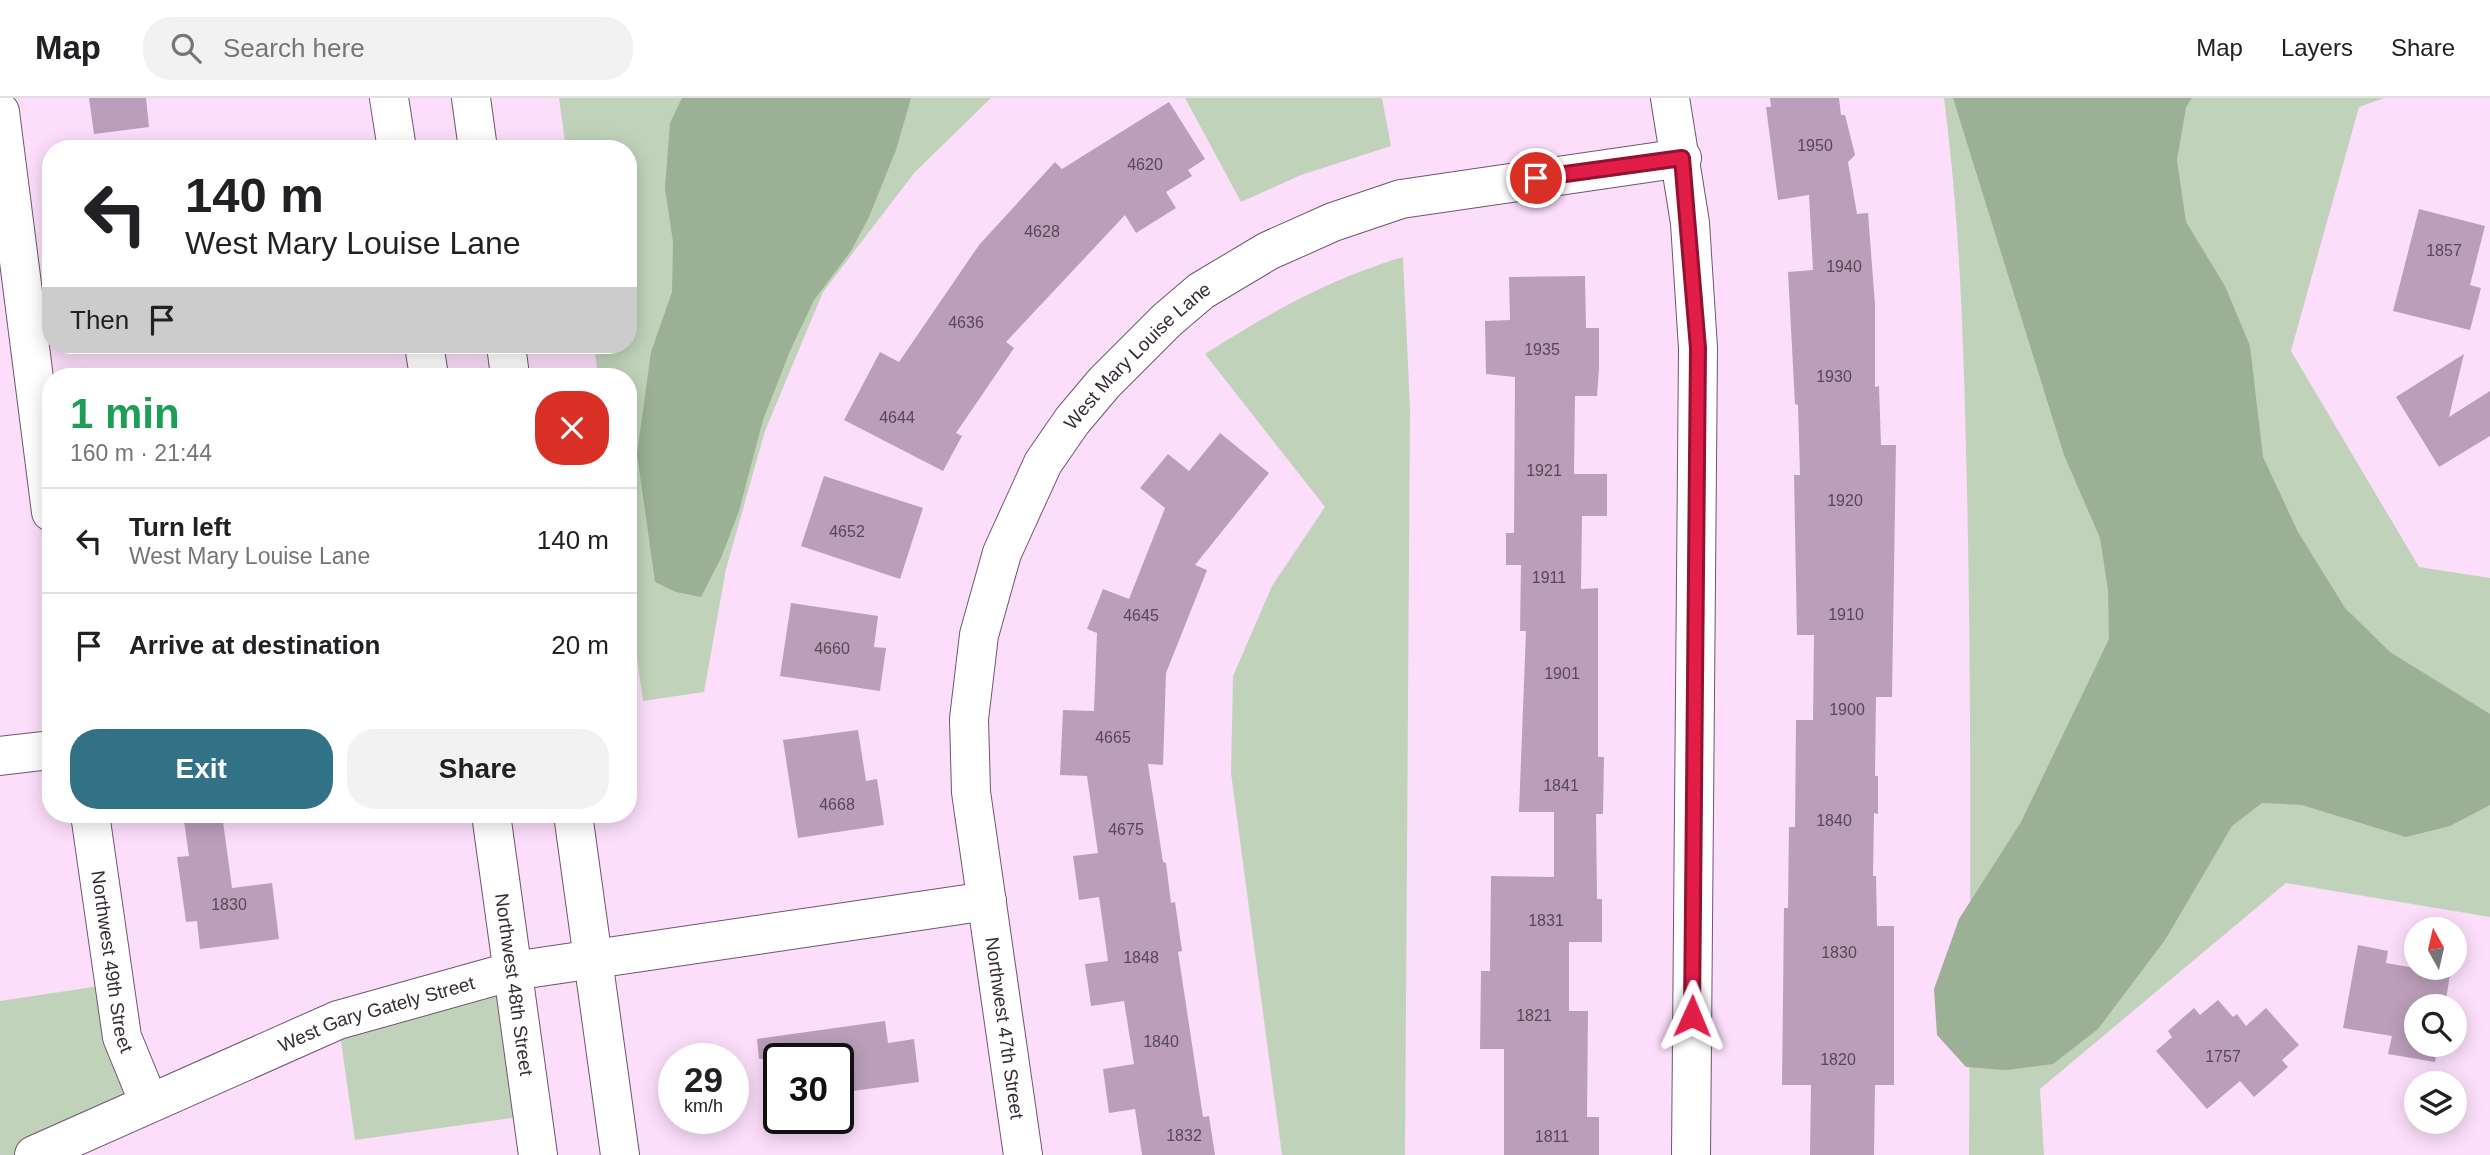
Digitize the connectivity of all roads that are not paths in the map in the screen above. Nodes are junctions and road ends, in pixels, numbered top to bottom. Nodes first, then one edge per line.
1 (389, 98) edge
2 (471, 98) edge
3 (1670, 98) edge
4 (0, 112) edge
5 (396, 140) edge
6 (477, 140) edge
7 (1682, 158) junction
8 (42, 441) edge
9 (42, 751) edge
10 (0, 756) edge
11 (91, 823) edge
12 (492, 823) edge
13 (574, 823) edge
14 (987, 901) junction
15 (593, 958) junction
16 (513, 971) junction
17 (149, 1103) junction
18 (34, 1155) edge
19 (538, 1155) edge
20 (620, 1155) edge
21 (1023, 1155) edge
22 (1691, 1155) edge

1 - 5 street
2 - 6 street
3 - 7 street
4 - 8 street
7 - 14 street, West Mary Louise Lane
7 - 22 street
9 - 10 street
11 - 17 street, Northwest 49th Street
12 - 16 street, Northwest 48th Street
13 - 15 street
14 - 15 street, West Gary Gately Street
14 - 21 street, Northwest 47th Street
15 - 16 street, West Gary Gately Street
15 - 20 street
16 - 17 street, West Gary Gately Street
16 - 19 street, Northwest 48th Street
17 - 18 street, West Gary Gately Street

